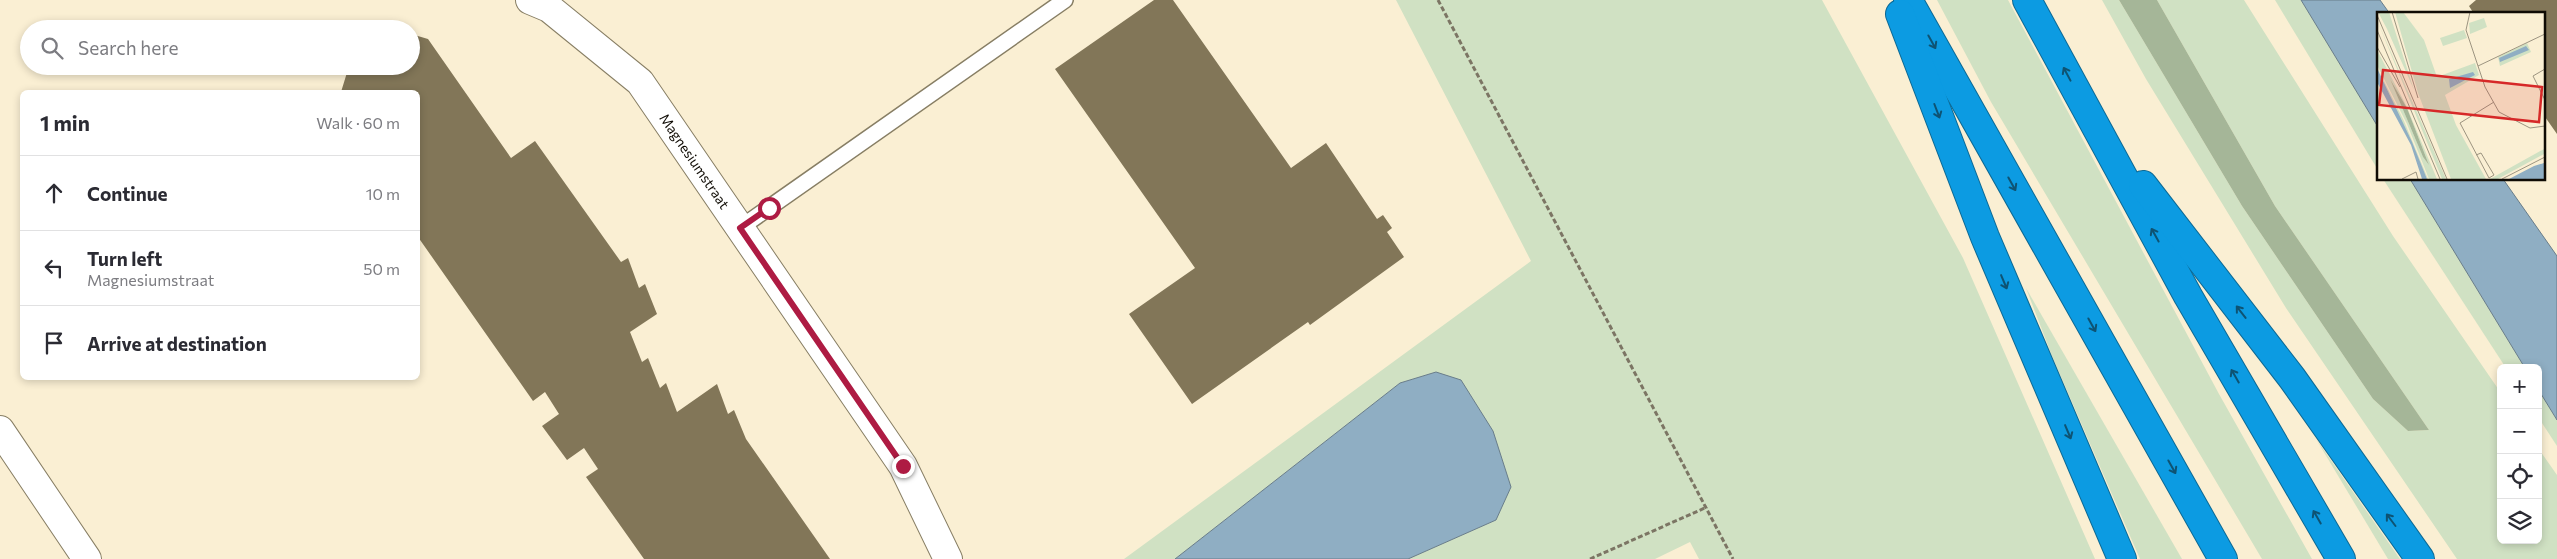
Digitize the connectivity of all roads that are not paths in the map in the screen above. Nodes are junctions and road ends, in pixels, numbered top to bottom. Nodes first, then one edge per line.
1 (530, 0) edge
2 (1064, 0) edge
3 (1895, 0) edge
4 (1908, 0) edge
5 (2027, 0) edge
6 (2090, 117) junction
7 (740, 228) junction
8 (0, 430) edge
9 (87, 559) edge
10 (948, 559) edge
11 (2122, 559) edge
12 (2224, 559) edge
13 (2341, 559) edge
14 (2420, 559) edge

1 - 7 street, Magnesiumstraat
2 - 7 lane
3 -> 11 highway
4 -> 12 highway
6 -> 5 highway
13 -> 6 highway
14 -> 6 highway
7 - 10 street, Magnesiumstraat
8 - 9 street

